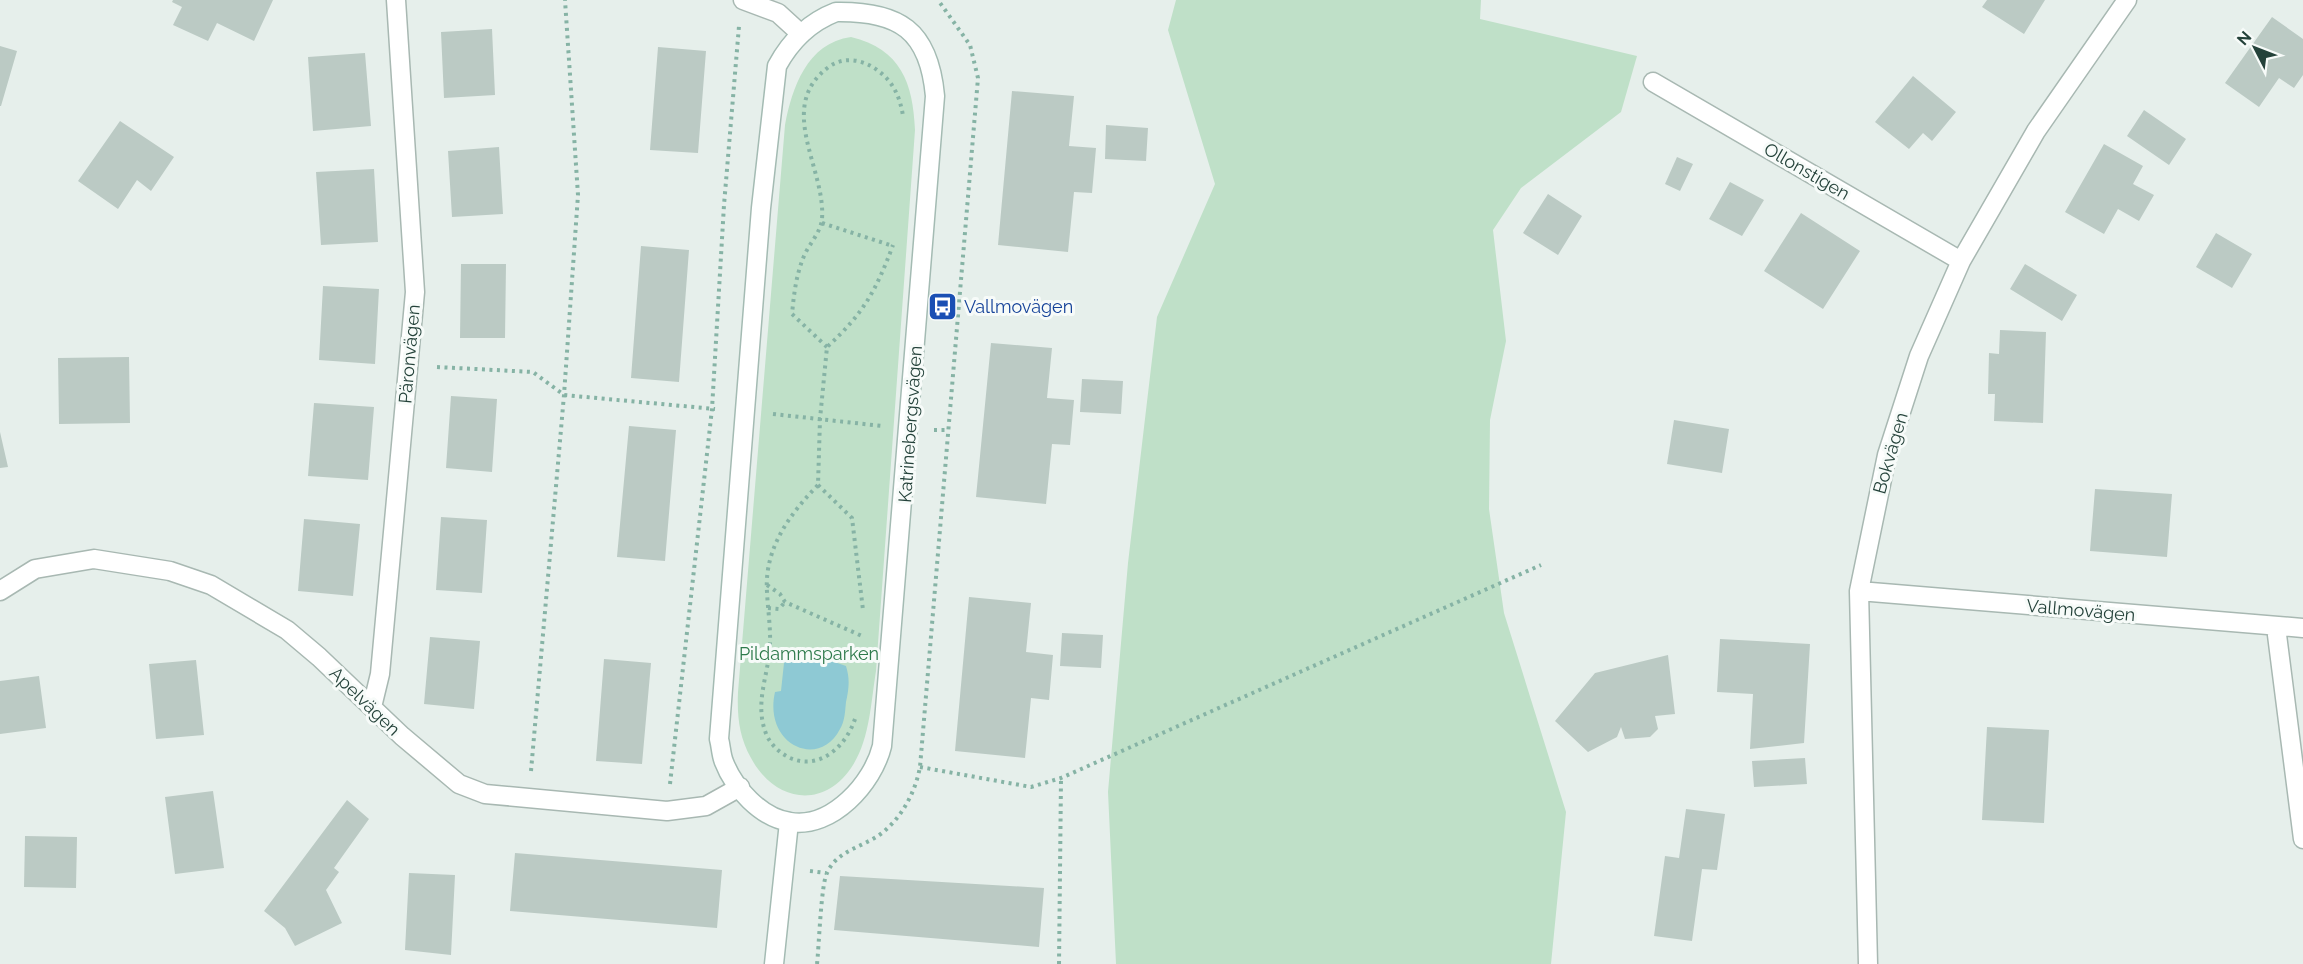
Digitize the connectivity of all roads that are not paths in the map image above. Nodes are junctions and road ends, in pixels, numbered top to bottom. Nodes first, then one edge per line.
1 (396, 0) edge
2 (743, 0) edge
3 (2127, 0) edge
4 (861, 6) edge
5 (801, 34) junction
6 (1653, 82) dead end
7 (1961, 261) junction
8 (0, 591) edge
9 (1859, 591) junction
10 (2276, 627) junction
11 (2303, 628) edge
12 (372, 708) junction
13 (740, 787) junction
14 (789, 822) junction
15 (2303, 839) edge
16 (774, 964) edge
17 (1868, 964) edge

1 - 12 street, Päronvägen
2 - 5 street
3 - 7 street, Bokvägen
4 - 5 street, Katrinebergsvägen
4 - 14 street, Katrinebergsvägen
5 - 13 street, Katrinebergsvägen
6 - 7 street, Ollonstigen
7 - 9 street, Bokvägen
8 - 12 street, Apelvägen
9 - 10 street, Vallmovägen
9 - 17 street, Bokvägen
10 - 11 street, Vallmovägen
10 - 15 street
12 - 13 street, Apelvägen
13 - 14 street, Katrinebergsvägen
14 - 16 street

